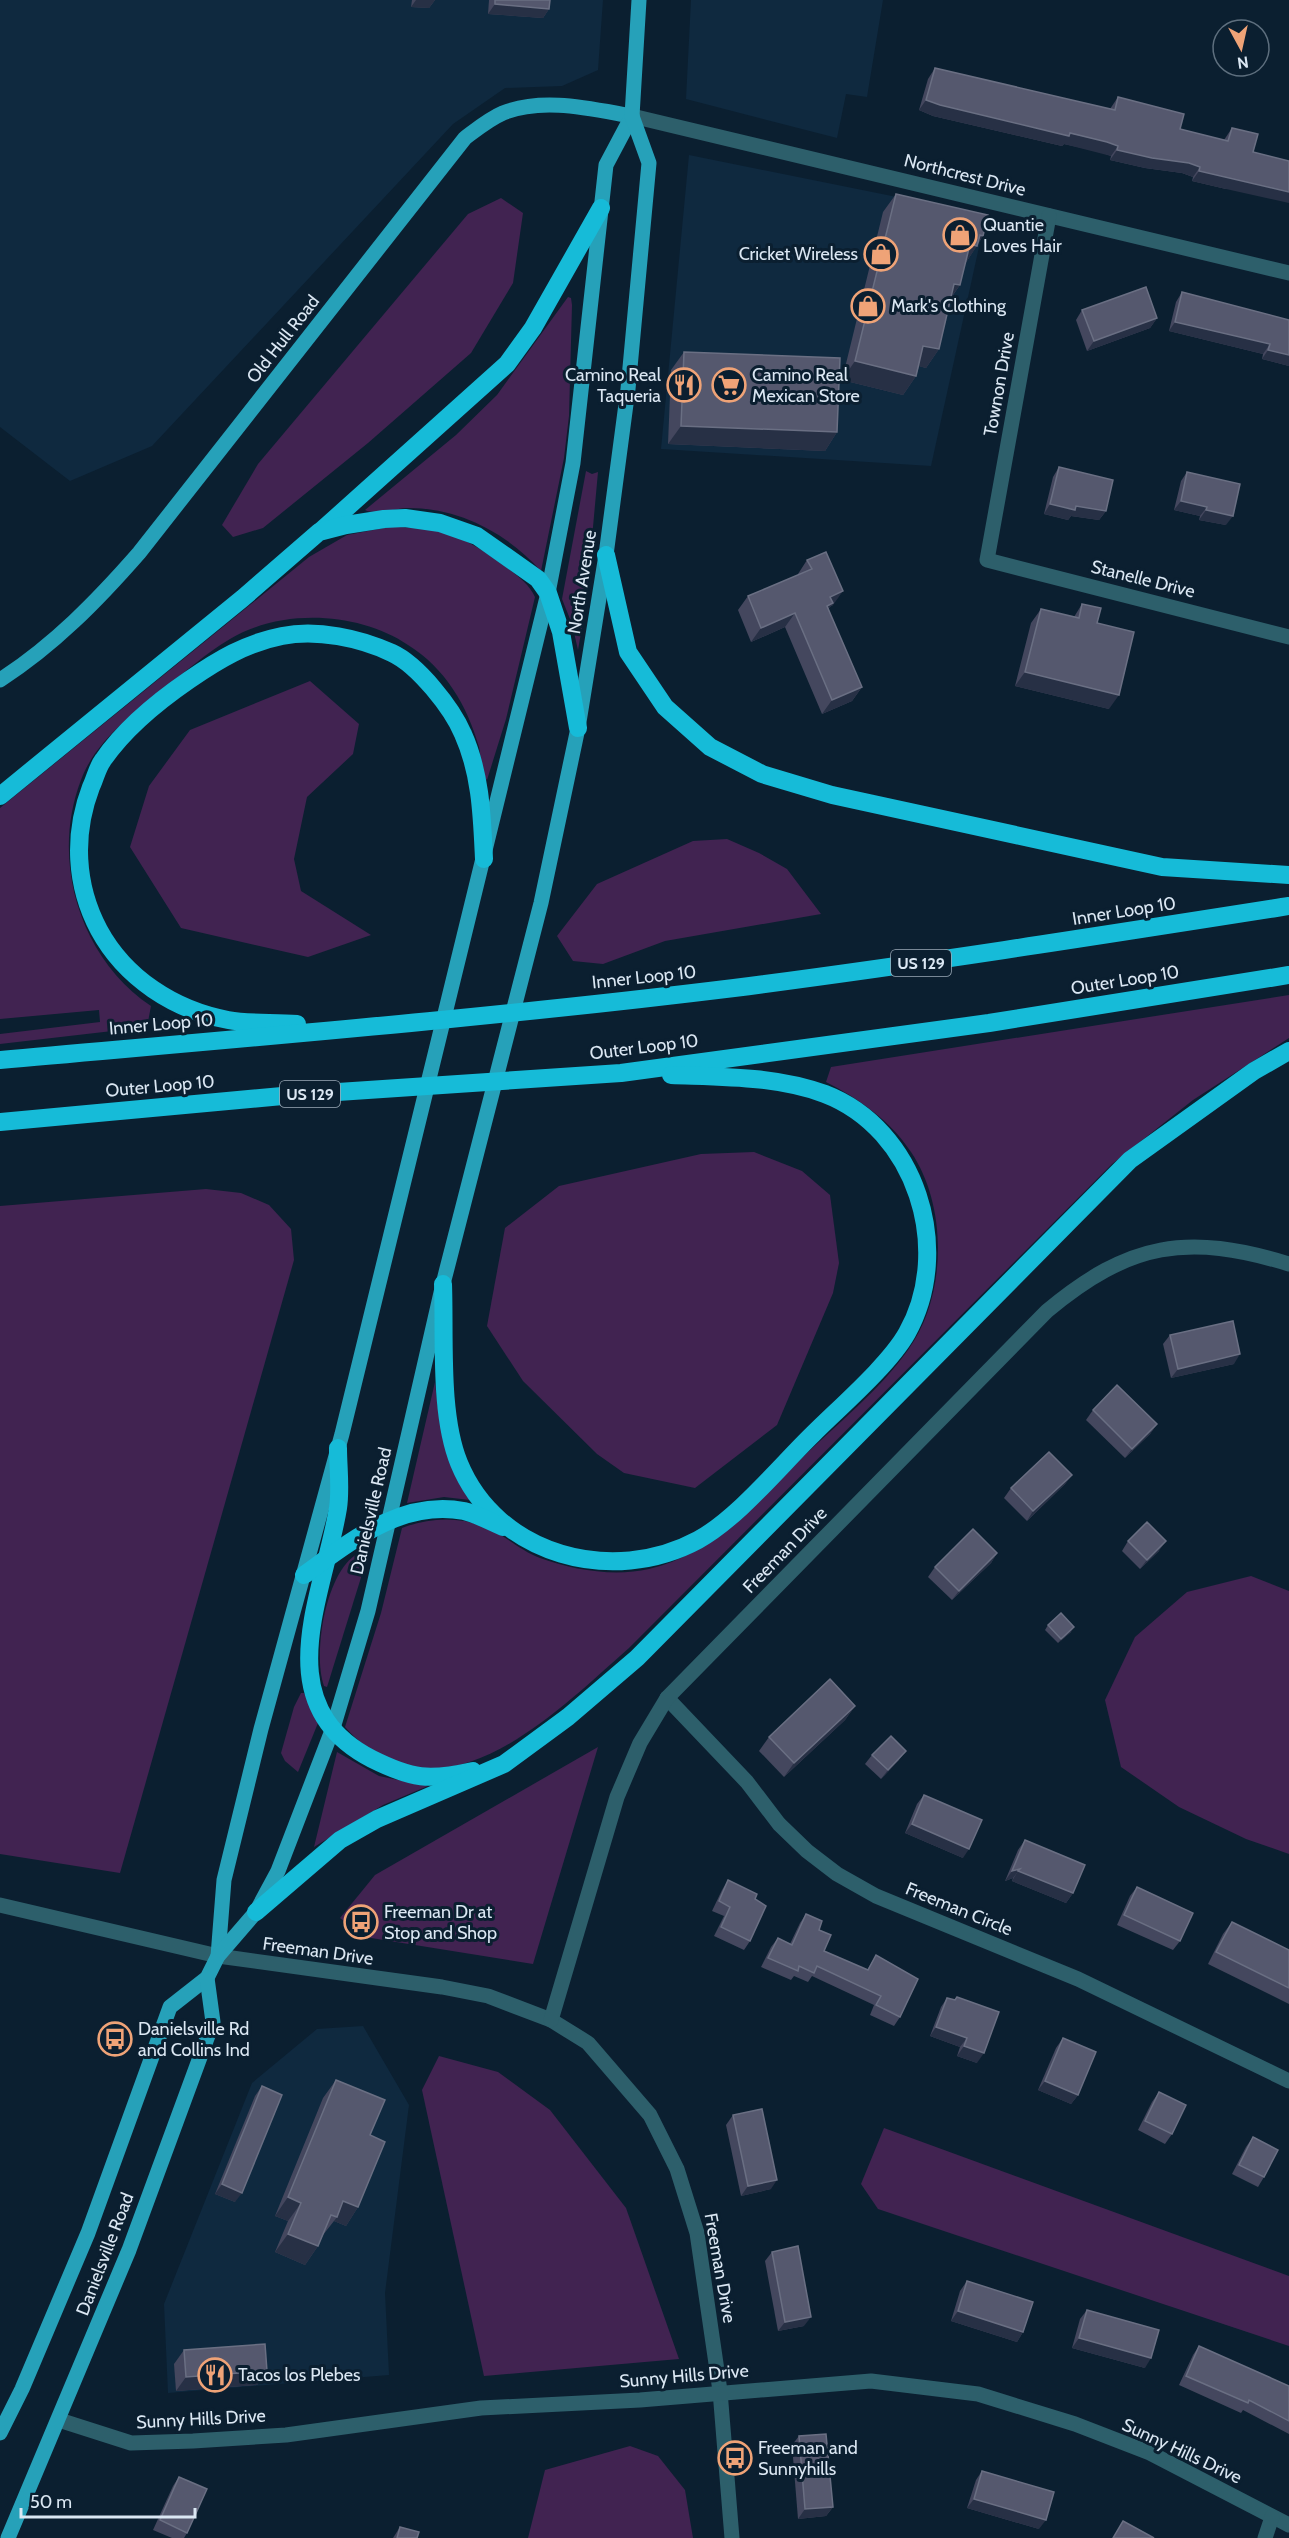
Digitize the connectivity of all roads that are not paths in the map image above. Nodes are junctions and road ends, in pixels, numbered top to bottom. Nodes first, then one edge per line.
1 (639, 0) edge
2 (632, 116) junction
3 (601, 208) junction
4 (1049, 216) junction
5 (1289, 273) edge
6 (319, 532) junction
7 (606, 555) junction
8 (987, 560) joint
9 (548, 593) junction
10 (1289, 637) edge
11 (0, 680) edge
12 (578, 728) junction
13 (0, 796) edge
14 (484, 859) junction
15 (1289, 875) edge
16 (1289, 906) edge
17 (1289, 975) edge
18 (364, 1027) junction
19 (438, 1041) joint
20 (503, 1050) joint
21 (1289, 1051) edge
22 (0, 1060) edge
23 (621, 1073) junction
24 (0, 1122) edge
25 (1289, 1264) edge
26 (443, 1284) junction
27 (338, 1448) junction
28 (389, 1520) junction
29 (516, 1533) junction
30 (327, 1559) junction
31 (304, 1575) junction
32 (667, 1698) junction
33 (333, 1728) junction
34 (504, 1764) junction
35 (0, 1905) edge
36 (256, 1912) junction
37 (218, 1956) junction
38 (207, 1978) junction
39 (551, 2020) junction
40 (1289, 2081) edge
41 (720, 2391) junction
42 (59, 2420) junction
43 (0, 2433) edge
44 (1272, 2517) junction
45 (1289, 2525) edge
46 (8, 2538) edge
47 (732, 2538) edge
48 (1265, 2538) edge

1 - 2 main road, North Avenue
2 - 3 main road, North Avenue
2 - 4 street, Northcrest Drive
2 - 7 main road, North Avenue
2 - 11 main road, Old Hull Road
3 - 6 highway
3 - 9 main road, North Avenue
4 - 5 street, Northcrest Drive
4 - 8 street, Townon Drive
6 - 9 highway
6 - 13 highway
7 - 12 main road, North Avenue
7 - 15 highway
8 - 10 street, Stanelle Drive
9 - 12 highway
9 - 14 main road, North Avenue
12 - 20 main road, North Avenue
14 - 18 highway
14 - 19 main road, North Avenue
16 - 18 highway, Inner Loop 10 / US 129
17 - 23 highway, Outer Loop 10 / US 129
18 - 22 highway, Inner Loop 10 / US 129
19 - 27 main road, Danielsville Road
20 - 26 main road, Danielsville Road
21 - 34 highway
23 - 24 highway, Outer Loop 10 / US 129
23 - 29 highway
25 - 32 street, Freeman Drive
26 - 28 main road, Danielsville Road
26 - 29 highway
27 - 30 highway
27 - 31 main road, Danielsville Road
28 - 29 highway
28 - 30 highway
28 - 33 main road, Danielsville Road
30 - 31 highway
30 - 33 highway
31 - 37 main road, Danielsville Road
32 - 39 street, Freeman Drive
32 - 40 street, Freeman Circle
33 - 34 highway
33 - 36 main road, Danielsville Road
34 - 36 highway
35 - 37 street, Freeman Drive
36 - 37 main road, Danielsville Road
37 - 38 main road, Danielsville Road
37 - 39 street, Freeman Drive
38 - 42 main road, Danielsville Road
38 - 43 main road, Danielsville Road
39 - 41 street, Freeman Drive
41 - 42 street, Sunny Hills Drive
41 - 44 street, Sunny Hills Drive
41 - 47 street, Freeman Drive
42 - 46 main road, Danielsville Road
44 - 45 street, Sunny Hills Drive
44 - 48 street

